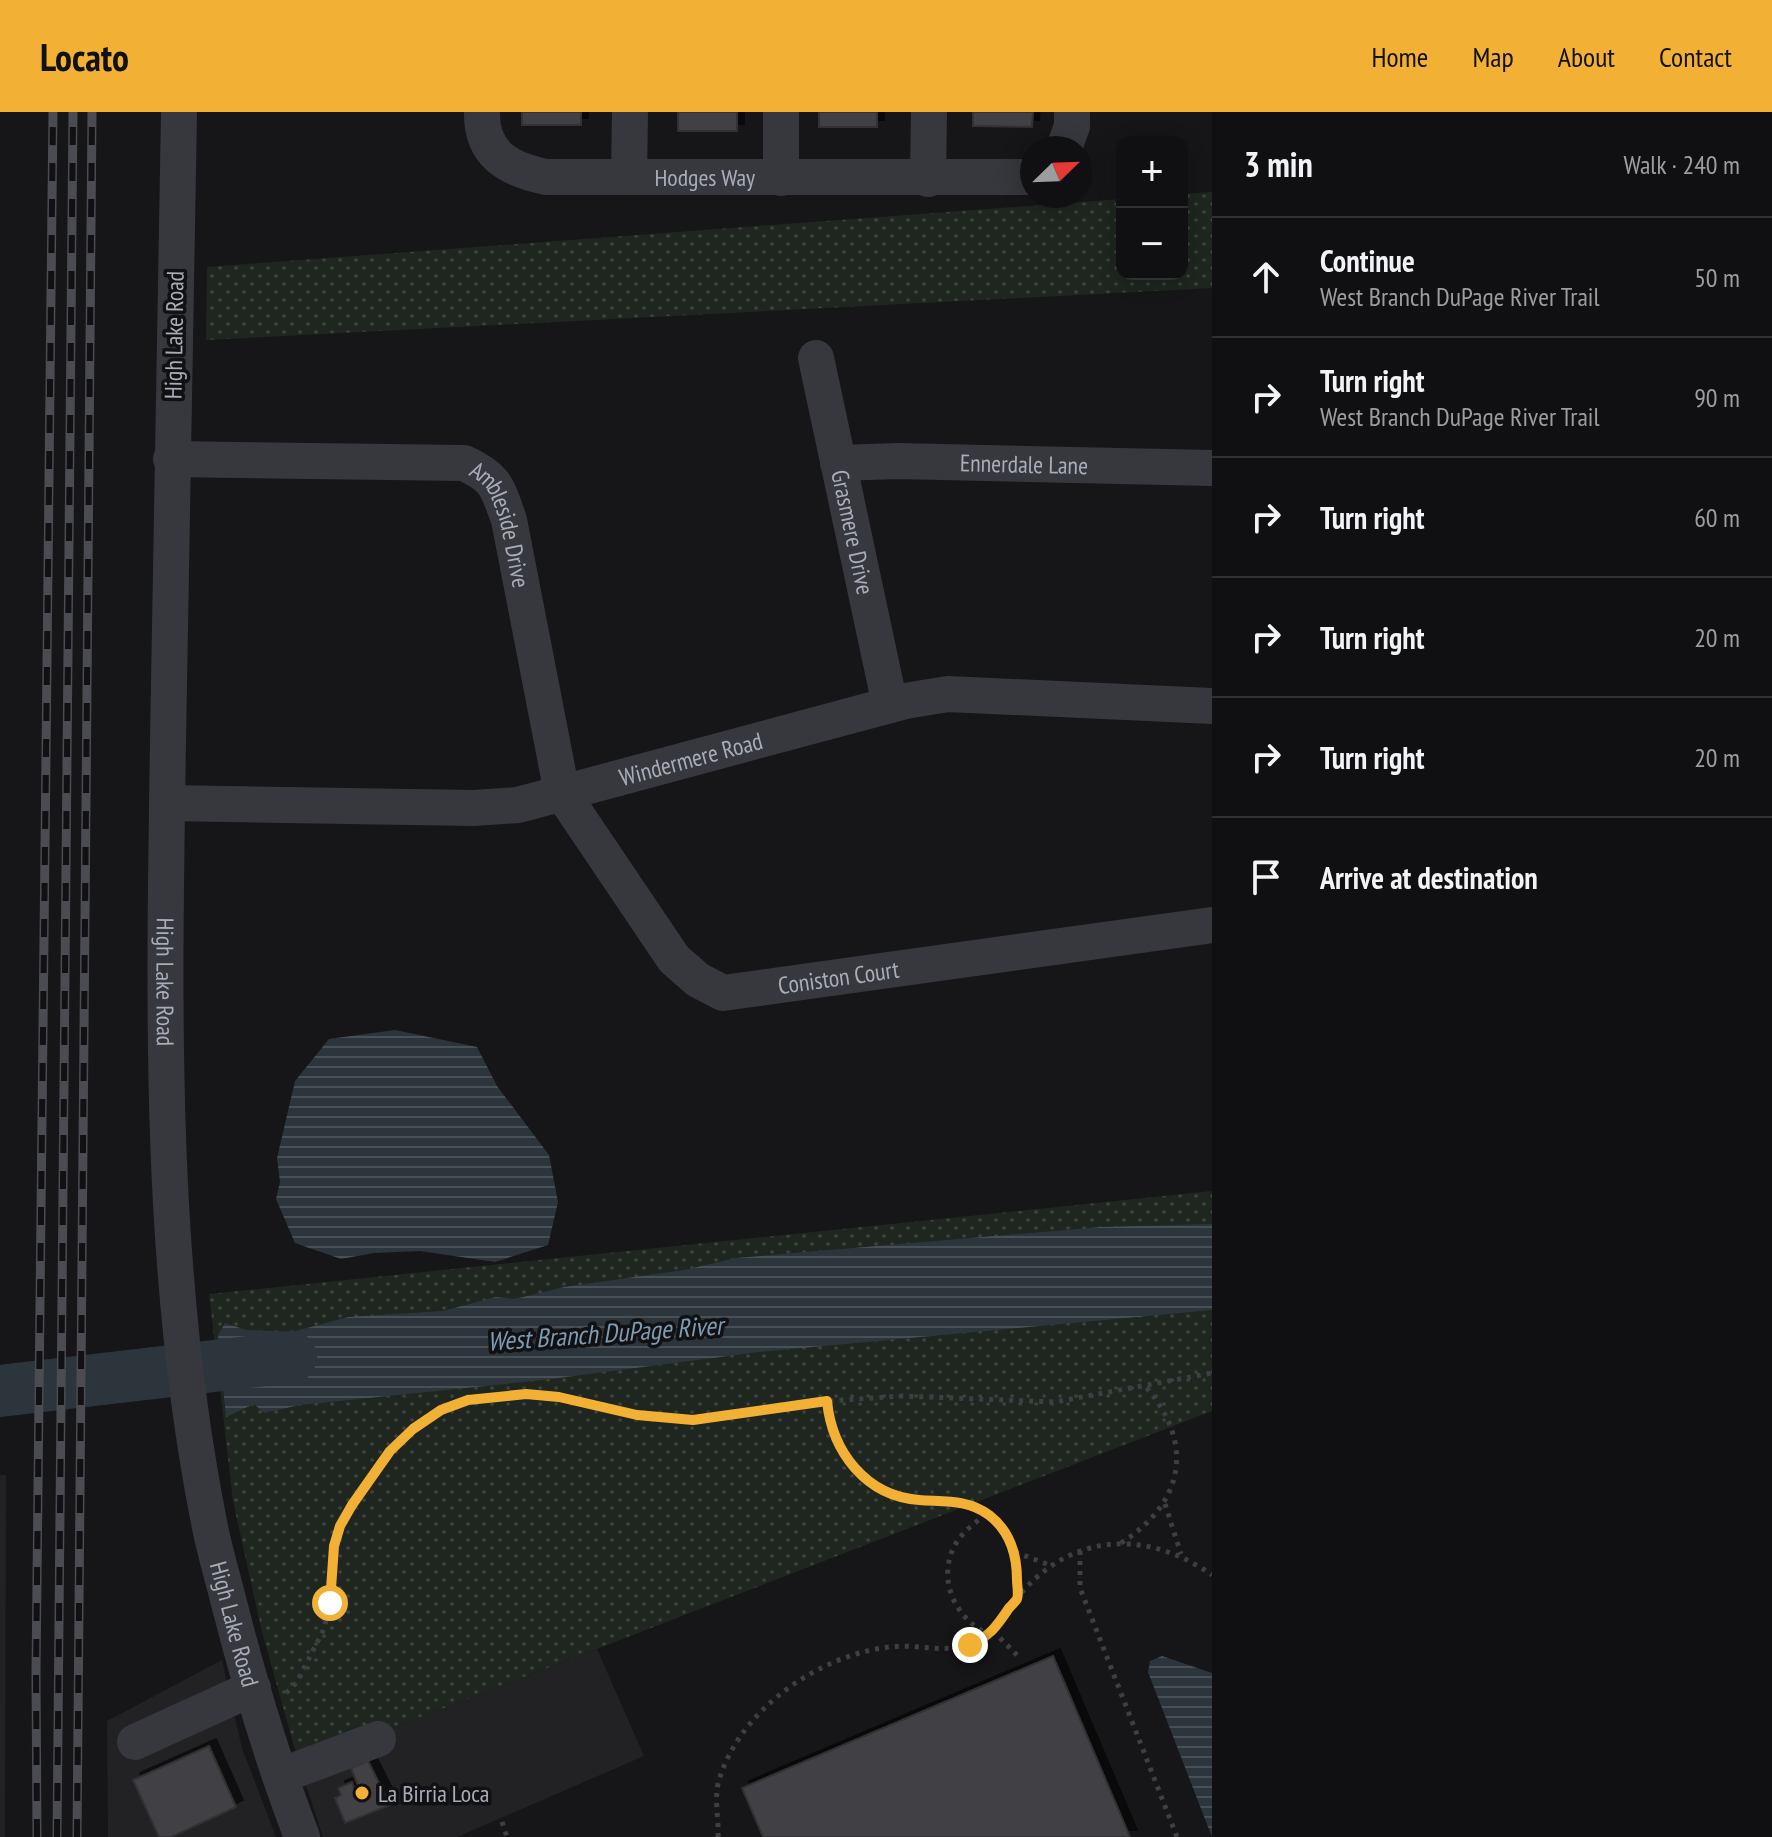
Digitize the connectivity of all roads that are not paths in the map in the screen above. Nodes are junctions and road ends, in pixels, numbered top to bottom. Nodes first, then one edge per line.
1 (179, 112) edge
2 (482, 112) edge
3 (630, 112) edge
4 (781, 112) edge
5 (929, 112) edge
6 (1072, 112) edge
7 (1068, 136) edge
8 (629, 177) junction
9 (1020, 177) edge
10 (781, 178) junction
11 (928, 179) junction
12 (816, 358) dead end
13 (171, 459) junction
14 (838, 463) junction
15 (1212, 468) edge
16 (890, 705) junction
17 (1212, 706) edge
18 (562, 793) junction
19 (167, 803) junction
20 (1212, 925) edge
21 (268, 1693) junction
22 (378, 1739) dead end
23 (135, 1742) dead end
24 (280, 1776) junction
25 (302, 1837) edge

1 - 13 street, High Lake Road
2 - 8 street, Hodges Way
3 - 8 street
4 - 10 street, Hodges Way
5 - 11 street
6 - 7 street
8 - 10 street, Hodges Way
9 - 11 street, Hodges Way
10 - 11 street, Hodges Way
12 - 14 street, Grasmere Drive
13 - 18 street, Ambleside Drive
13 - 19 street, High Lake Road
14 - 15 street, Ennerdale Lane
14 - 16 street, Grasmere Drive
16 - 17 street, Windermere Road
16 - 18 street, Windermere Road
18 - 19 street, Windermere Road
18 - 20 street, Coniston Court
19 - 21 street, High Lake Road
21 - 23 street
21 - 24 street, High Lake Road
22 - 24 street
24 - 25 street, High Lake Road

